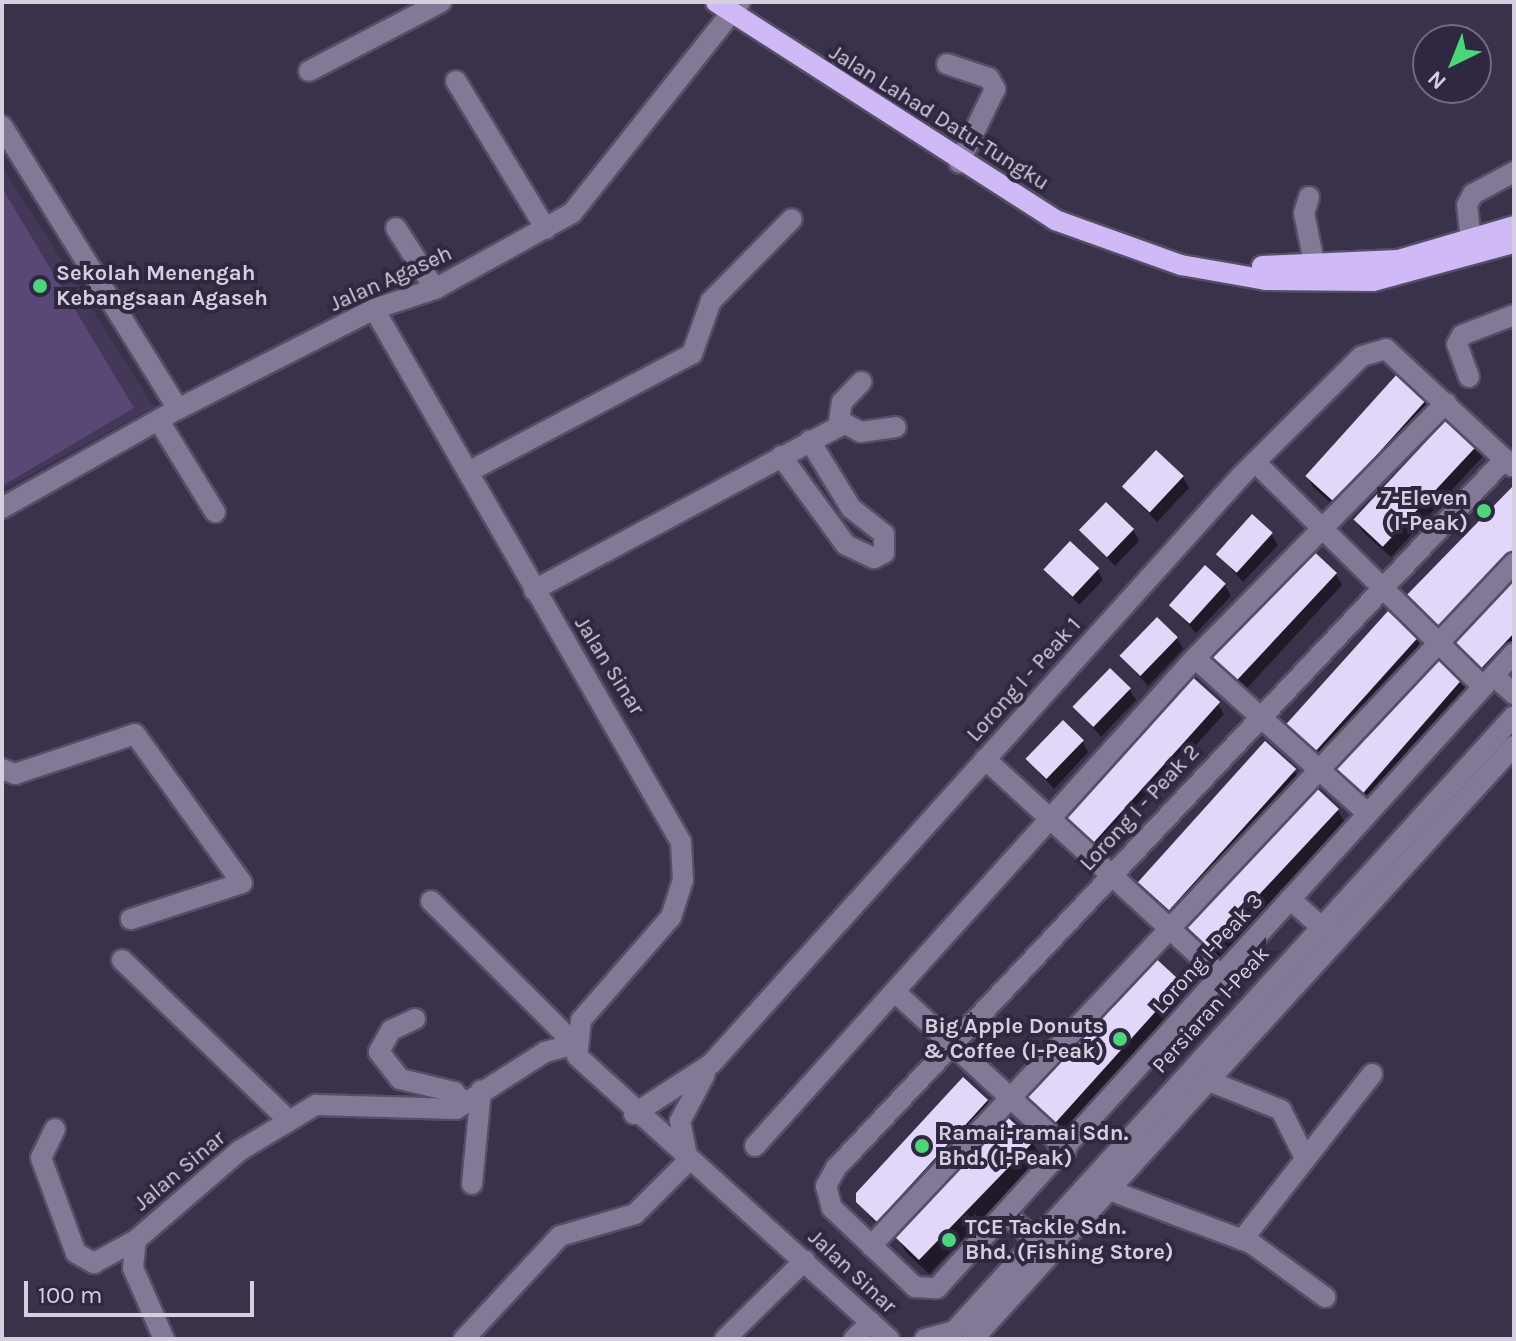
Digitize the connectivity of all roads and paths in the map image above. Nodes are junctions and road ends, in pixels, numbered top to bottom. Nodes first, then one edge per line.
1 (441, 2) edge
2 (729, 5) edge
3 (947, 64) dead end
4 (309, 71) dead end
5 (456, 81) dead end
6 (2, 126) edge
7 (959, 163) junction
8 (1514, 172) edge
9 (1309, 197) dead end
10 (792, 219) dead end
11 (396, 228) dead end
12 (546, 229) junction
13 (1513, 231) edge
14 (1476, 248) junction
15 (1514, 253) edge
16 (1147, 254) junction
17 (1315, 267) junction
18 (435, 289) junction
19 (374, 309) junction
20 (1514, 315) edge
21 (1469, 377) dead end
22 (861, 382) dead end
23 (1446, 403) junction
24 (178, 409) junction
25 (159, 421) junction
26 (842, 422) junction
27 (896, 427) dead end
28 (810, 441) junction
29 (781, 456) junction
30 (1255, 462) junction
31 (1509, 463) edge
32 (468, 472) junction
33 (2, 508) edge
34 (215, 512) dead end
35 (1324, 526) junction
36 (1514, 563) edge
37 (1380, 585) junction
38 (534, 590) junction
39 (1436, 642) junction
40 (1514, 653) edge
41 (1195, 658) junction
42 (1488, 681) junction
43 (1514, 694) edge
44 (1258, 714) junction
45 (1514, 716) edge
46 (1514, 746) edge
47 (985, 759) junction
48 (2, 769) edge
49 (1316, 769) junction
50 (1367, 813) junction
51 (1049, 820) junction
52 (1110, 877) junction
53 (1290, 899) junction
54 (431, 901) dead end
55 (131, 919) dead end
56 (1320, 925) junction
57 (1168, 929) junction
58 (1336, 941) junction
59 (122, 960) dead end
60 (1220, 975) junction
61 (896, 993) junction
62 (415, 1019) dead end
63 (952, 1041) junction
64 (575, 1044) junction
65 (711, 1064) junction
66 (1372, 1074) dead end
67 (1209, 1081) junction
68 (481, 1090) junction
69 (1010, 1100) junction
70 (464, 1103) junction
71 (634, 1114) junction
72 (287, 1119) junction
73 (55, 1129) dead end
74 (755, 1146) dead end
75 (1066, 1149) junction
76 (1303, 1154) junction
77 (688, 1161) junction
78 (472, 1184) dead end
79 (1109, 1190) junction
80 (1005, 1213) junction
81 (136, 1240) junction
82 (1242, 1240) junction
83 (871, 1246) junction
84 (1043, 1247) junction
85 (805, 1260) junction
86 (1325, 1297) dead end
87 (884, 1333) edge
88 (958, 1336) edge
89 (164, 1339) edge
90 (464, 1339) edge
91 (725, 1339) edge
92 (854, 1339) edge
93 (925, 1339) edge

1 - 4 street
2 - 7 main road, Jalan Lahad Datu-Tungku
2 - 12 street, Jalan Agaseh
3 - 7 street
5 - 12 street
6 - 24 street
7 - 16 main road, Jalan Lahad Datu-Tungku
8 - 14 street
9 - 17 street
10 - 32 street
11 - 18 street
12 - 18 street, Jalan Agaseh
13 - 14 main road, Jalan Lahad Datu-Tungku
14 - 15 main road
14 - 16 main road, Jalan Lahad Datu-Tungku
14 - 17 main road, Jalan Lahad Datu-Tungku
16 - 17 main road, Jalan Lahad Datu-Tungku
18 - 19 street, Jalan Agaseh
19 - 24 street, Jalan Agaseh
19 - 32 street, Jalan Sinar
20 - 21 street
22 - 26 street
23 - 30 street, Lorong I - Peak 1
23 - 31 street
23 - 35 street
24 - 25 street, Jalan Agaseh
25 - 33 street, Jalan Agaseh
25 - 34 street
26 - 27 street
26 - 28 street
28 - 29 street
28 - 29 street
29 - 38 street
30 - 35 street
30 - 47 street, Lorong I - Peak 1
31 - 37 street, Lorong I - Peak 2
32 - 38 street, Jalan Sinar
35 - 37 street
35 - 41 street
36 - 39 street
37 - 39 street
37 - 44 street, Lorong I - Peak 2
38 - 64 street, Jalan Sinar
39 - 42 street
39 - 49 street
40 - 42 street, Lorong I-Peak 3
41 - 44 street
41 - 51 street
42 - 43 street
42 - 50 street, Lorong I-Peak 3
44 - 49 street
44 - 52 street, Lorong I - Peak 2
45 - 56 street, Persiaran I-Peak
46 - 58 street
47 - 51 street
47 - 65 street, Lorong I - Peak 1
48 - 55 street
49 - 50 street
49 - 57 street
50 - 53 street, Lorong I-Peak 3
51 - 52 street
51 - 61 street
52 - 57 street
52 - 63 street, Lorong I - Peak 2
53 - 56 street
53 - 60 street, Lorong I-Peak 3
54 - 64 street
56 - 58 street
56 - 84 street, Persiaran I-Peak
57 - 60 street
57 - 69 street
58 - 67 street
59 - 72 street
60 - 75 street, Lorong I-Peak 3
61 - 63 street
61 - 74 street
62 - 70 street
63 - 69 street
63 - 83 street, Lorong I - Peak 2
64 - 68 street, Jalan Sinar
64 - 71 street, Jalan Sinar
65 - 71 street, Lorong I - Peak 1
65 - 77 street, Lorong I - Peak 1
66 - 76 street
67 - 76 street
67 - 79 street
68 - 70 street, Jalan Sinar
68 - 78 street
69 - 75 street
69 - 83 street
70 - 72 street, Jalan Sinar
71 - 77 street, Jalan Sinar
72 - 81 street, Jalan Sinar
73 - 81 street
75 - 80 street, Lorong I-Peak 3
76 - 82 street
77 - 85 street, Jalan Sinar
77 - 90 street
79 - 82 street
79 - 84 street
80 - 83 street, Lorong I-Peak 3
80 - 84 street
81 - 89 street, Jalan Sinar
82 - 86 street
84 - 88 street, Persiaran I-Peak
85 - 87 street, Jalan Sinar
85 - 91 street
87 - 92 street
88 - 93 street

